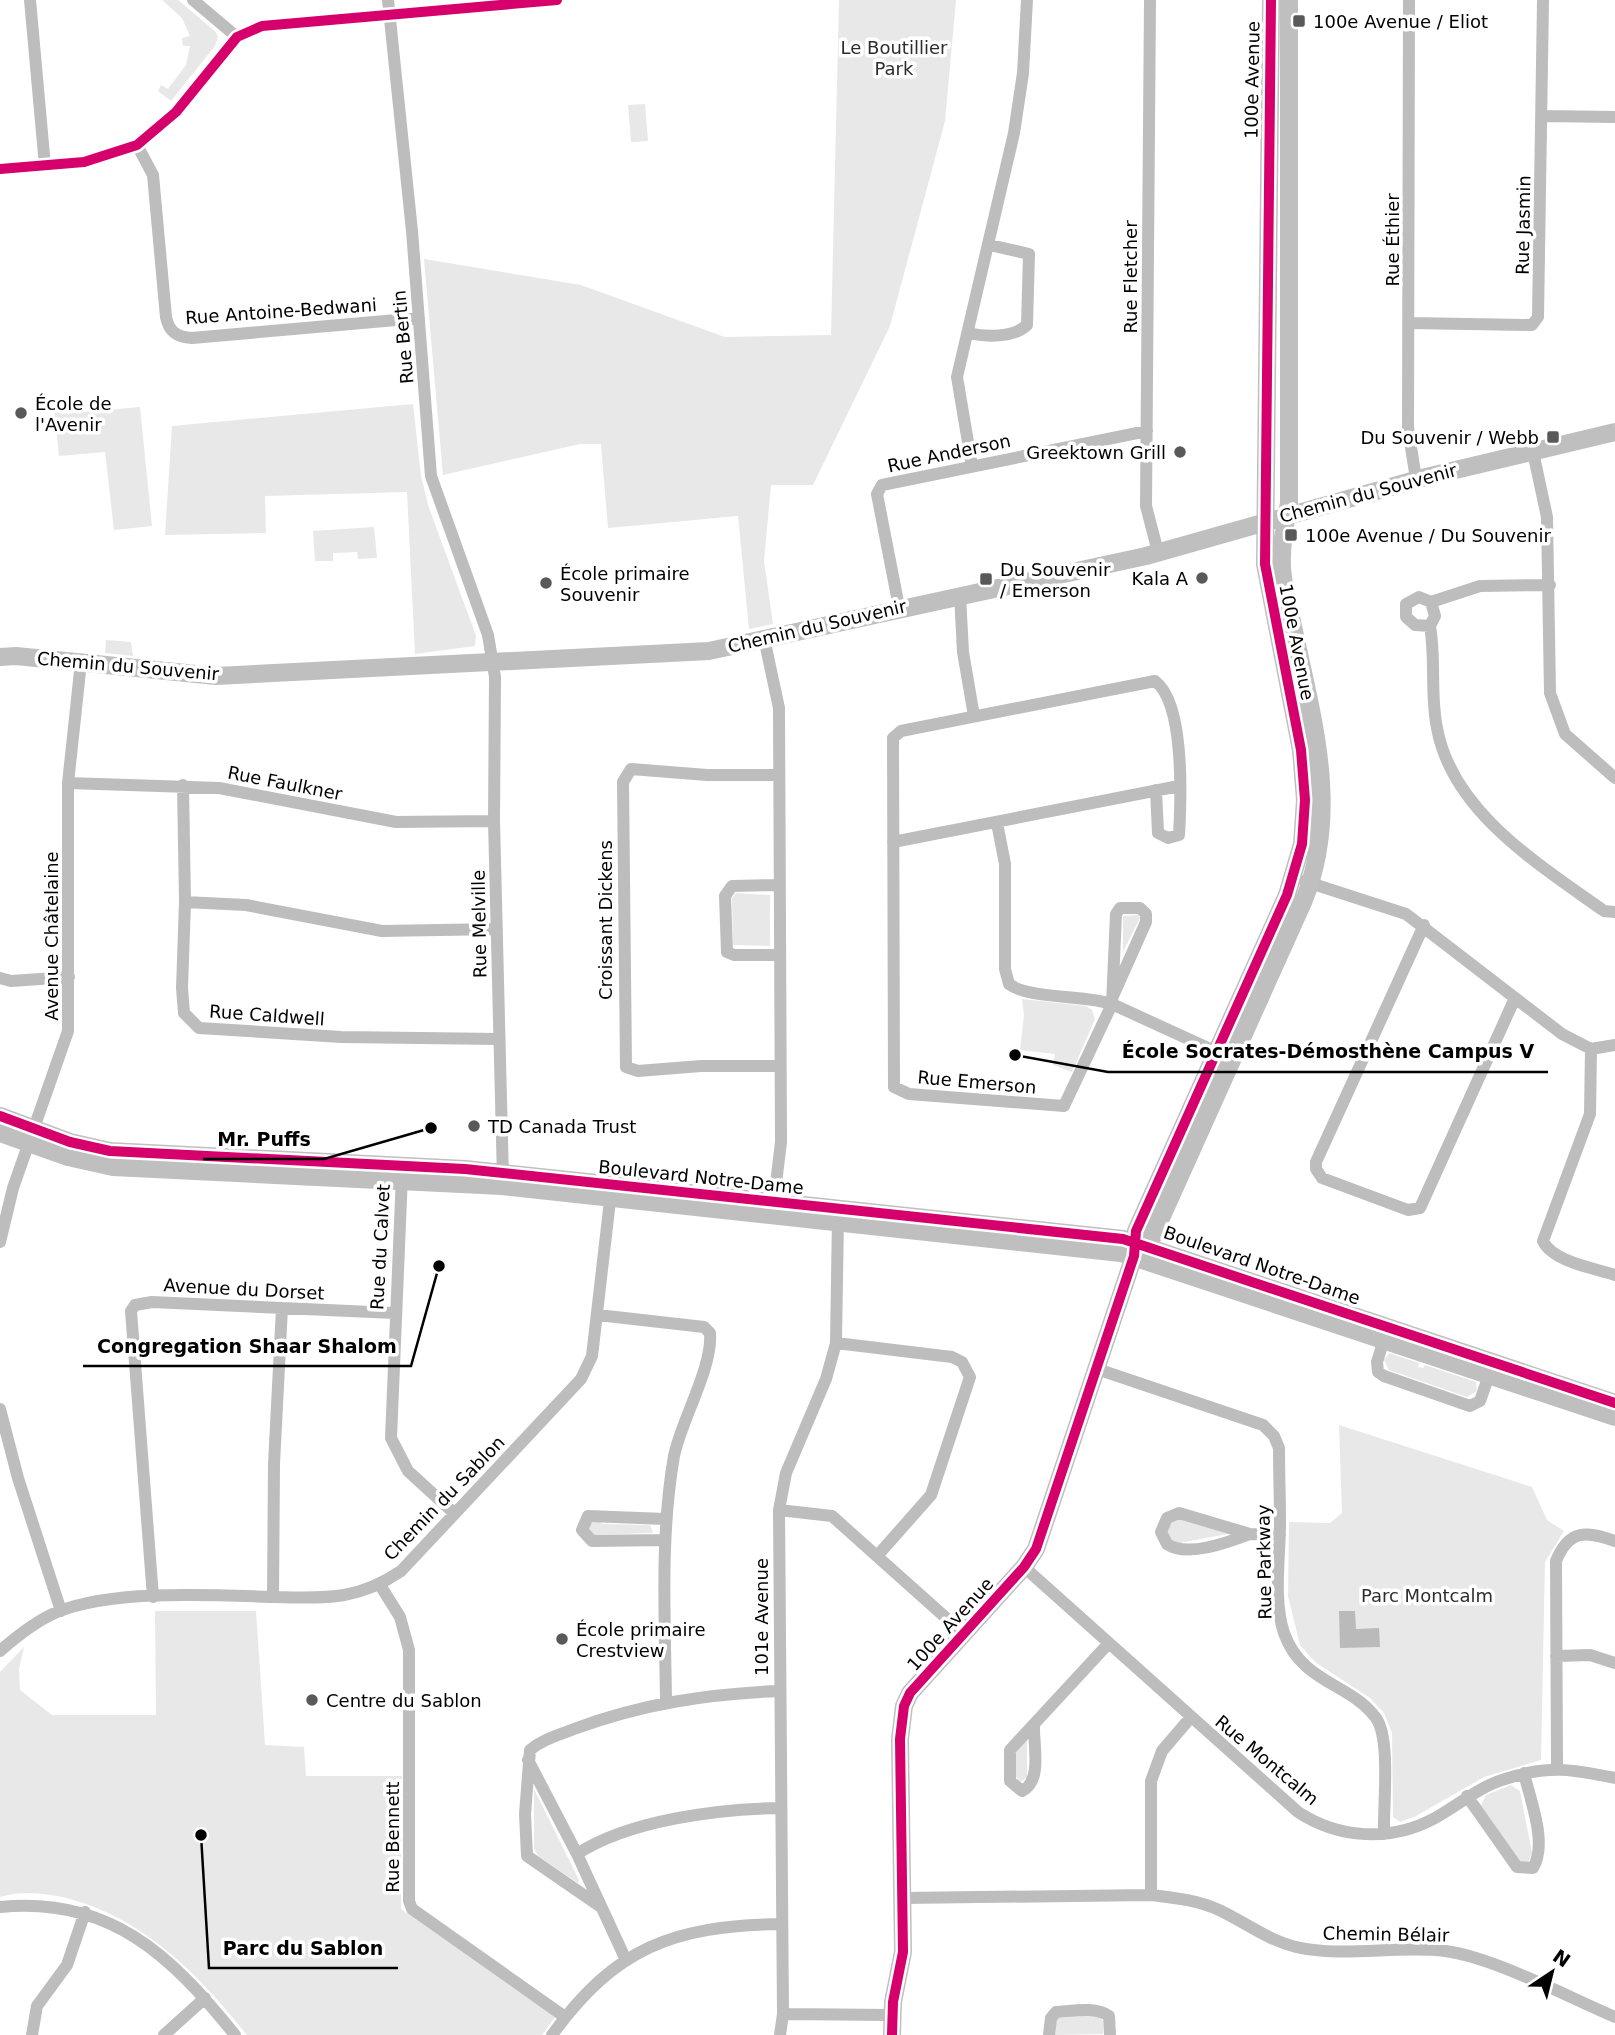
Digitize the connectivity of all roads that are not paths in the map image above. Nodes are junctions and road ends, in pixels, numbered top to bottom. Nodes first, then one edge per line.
1 (30, 0) edge
2 (193, 0) edge
3 (388, 0) edge
4 (557, 0) edge
5 (1027, 0) edge
6 (1150, 0) edge
7 (1271, 0) edge
8 (1289, 0) edge
9 (1409, 0) edge
10 (1543, 0) edge
11 (390, 14) junction
12 (237, 37) junction
13 (1542, 116) junction
14 (1615, 117) edge
15 (137, 145) junction
16 (45, 166) junction
17 (0, 169) edge
18 (990, 245) junction
19 (419, 318) junction
20 (1409, 323) junction
21 (968, 333) junction
22 (1147, 431) junction
23 (1615, 432) edge
24 (1533, 452) junction
25 (972, 466) junction
26 (1416, 479) junction
27 (1286, 515) junction
28 (1266, 521) junction
29 (1158, 552) junction
30 (1550, 585) junction
31 (960, 595) junction
32 (1431, 602) junction
33 (899, 607) junction
34 (1430, 626) junction
35 (764, 638) junction
36 (0, 657) edge
37 (81, 662) junction
38 (493, 662) junction
39 (974, 716) junction
40 (779, 775) junction
41 (1615, 778) edge
42 (68, 783) junction
43 (183, 785) junction
44 (1179, 786) junction
45 (1156, 790) junction
46 (494, 821) junction
47 (998, 823) junction
48 (893, 842) junction
49 (1302, 880) junction
50 (779, 886) junction
51 (185, 902) junction
52 (1615, 912) edge
53 (1424, 925) junction
54 (497, 929) junction
55 (780, 955) junction
56 (69, 977) junction
57 (0, 978) edge
58 (1515, 998) junction
59 (1112, 1000) junction
60 (498, 1038) junction
61 (1615, 1045) edge
62 (1591, 1049) junction
63 (1224, 1056) junction
64 (780, 1066) junction
65 (0, 1116) edge
66 (0, 1133) edge
67 (32, 1137) junction
68 (402, 1174) junction
69 (503, 1180) junction
70 (611, 1192) junction
71 (773, 1209) junction
72 (838, 1216) junction
73 (0, 1242) edge
74 (1138, 1247) junction
75 (1615, 1275) edge
76 (282, 1308) junction
77 (394, 1313) junction
78 (598, 1315) junction
79 (1386, 1333) junction
80 (836, 1343) junction
81 (1097, 1368) junction
82 (1489, 1375) junction
83 (1615, 1403) edge
84 (0, 1409) edge
85 (1615, 1417) edge
86 (779, 1510) junction
87 (454, 1513) junction
88 (664, 1519) junction
89 (1250, 1534) junction
90 (1280, 1535) junction
91 (665, 1540) junction
92 (1615, 1541) edge
93 (878, 1555) junction
94 (1024, 1567) junction
95 (380, 1585) junction
96 (153, 1597) junction
97 (273, 1597) junction
98 (61, 1611) junction
99 (964, 1634) junction
100 (1109, 1643) junction
101 (0, 1651) edge
102 (1556, 1656) junction
103 (1615, 1662) edge
104 (778, 1691) junction
105 (666, 1701) junction
106 (1191, 1717) junction
107 (1034, 1724) junction
108 (527, 1760) junction
109 (1558, 1768) junction
110 (1524, 1773) junction
111 (1615, 1778) edge
112 (1467, 1796) junction
113 (779, 1808) junction
114 (1384, 1833) junction
115 (577, 1854) junction
116 (1151, 1895) junction
117 (902, 1898) junction
118 (0, 1907) edge
119 (601, 1907) junction
120 (85, 1912) junction
121 (780, 1924) junction
122 (625, 1958) junction
123 (205, 1998) junction
124 (783, 2014) junction
125 (891, 2015) junction
126 (565, 2017) junction
127 (1615, 2017) edge
128 (20, 2035) edge
129 (33, 2035) edge
130 (164, 2035) edge
131 (235, 2035) edge
132 (552, 2035) edge
133 (780, 2035) edge
134 (891, 2035) edge
135 (1049, 2035) edge
136 (1110, 2035) edge

1 - 16 street
2 - 12 street
3 - 11 street, Rue Bertin
4 - 11 street
5 - 18 street
6 - 22 street, Rue Fletcher
7 - 28 street, 100e Avenue
8 - 27 street, 100e Avenue
9 - 20 street, Rue Éthier
10 - 13 street, Rue Jasmin
11 - 12 street
11 - 19 street, Rue Bertin
12 - 15 street
13 - 14 street
13 - 20 street, Rue Jasmin
15 - 16 street
15 - 19 street, Rue Antoine-Bedwani
16 - 17 street
18 - 21 street
18 - 21 street
19 - 38 street, Rue Bertin
20 - 26 street, Rue Éthier
21 - 25 street
22 - 25 street, Rue Anderson
22 - 29 street, Rue Fletcher
23 - 24 street, Chemin du Souvenir
24 - 26 street, Chemin du Souvenir
24 - 30 street
25 - 33 street, Rue Anderson
26 - 27 street, Chemin du Souvenir
27 - 28 street, Chemin du Souvenir
27 - 49 street, 100e Avenue
28 - 29 street, Chemin du Souvenir
28 - 49 street, 100e Avenue
29 - 31 street, Chemin du Souvenir
30 - 32 street
30 - 41 street
31 - 33 street, Chemin du Souvenir
31 - 39 street
32 - 34 street
32 - 34 street
33 - 35 street, Chemin du Souvenir
34 - 52 street
35 - 38 street, Chemin du Souvenir
35 - 40 street
36 - 37 street, Chemin du Souvenir
37 - 38 street, Chemin du Souvenir
37 - 42 street, Avenue Châtelaine
38 - 46 street, Rue Melville
39 - 44 street, Rue Emerson
39 - 48 street, Rue Emerson
40 - 50 street
40 - 64 street, Croissant Dickens
42 - 43 street, Rue Faulkner
42 - 56 street, Avenue Châtelaine
43 - 46 street, Rue Faulkner
43 - 51 street, Rue Caldwell
44 - 45 street
44 - 45 street, Rue Emerson
45 - 47 street
46 - 54 street, Rue Melville
47 - 48 street
47 - 59 street
48 - 59 street, Rue Emerson
49 - 53 street
49 - 63 street, 100e Avenue
50 - 55 street
50 - 55 street
51 - 54 street
51 - 60 street, Rue Caldwell
53 - 58 street
53 - 58 street
54 - 60 street, Rue Melville
55 - 64 street
56 - 57 street
56 - 67 street, Avenue Châtelaine
58 - 62 street
59 - 59 street
59 - 63 street
60 - 69 street, Rue Melville
61 - 62 street
62 - 75 street
63 - 74 street, 100e Avenue
64 - 71 street
65 - 67 street, Boulevard Notre-Dame
66 - 67 street, Boulevard Notre-Dame
67 - 68 street, Boulevard Notre-Dame
67 - 73 street, Avenue Châtelaine
68 - 69 street, Boulevard Notre-Dame
68 - 77 street, Rue du Calvet
69 - 70 street, Boulevard Notre-Dame
70 - 71 street, Boulevard Notre-Dame
70 - 78 street, Chemin du Sablon
71 - 72 street, Boulevard Notre-Dame
72 - 74 street, Boulevard Notre-Dame
72 - 80 street, 101e Avenue
74 - 79 street, Boulevard Notre-Dame
74 - 81 street, 100e Avenue
76 - 77 street, Avenue du Dorset
76 - 96 street, Avenue du Dorset
76 - 97 street
77 - 87 street, Rue du Calvet
78 - 87 street, Chemin du Sablon
78 - 88 street
79 - 82 street, Boulevard Notre-Dame
79 - 82 street
79 - 83 street, Boulevard Notre-Dame
80 - 86 street, 101e Avenue
80 - 93 street
81 - 90 street, Rue Parkway
81 - 94 street, 100e Avenue
82 - 85 street, Boulevard Notre-Dame
84 - 98 street
86 - 93 street
86 - 104 street, 101e Avenue
87 - 95 street, Chemin du Sablon
88 - 91 street
88 - 91 street
89 - 89 street
89 - 90 street
90 - 114 street, Rue Parkway
91 - 105 street
92 - 102 street
93 - 99 street
94 - 99 street, 100e Avenue
94 - 100 street, Rue Montcalm
95 - 97 street, Chemin du Sablon
95 - 126 street, Rue Bennett
96 - 97 street, Chemin du Sablon
96 - 98 street, Chemin du Sablon
98 - 101 street, Chemin du Sablon
99 - 117 street, 100e Avenue
100 - 106 street, Rue Montcalm
100 - 107 street
102 - 103 street
102 - 109 street
104 - 105 street
104 - 113 street, 101e Avenue
105 - 108 street
106 - 114 street, Rue Montcalm
106 - 116 street
107 - 107 street
108 - 115 street
108 - 119 street
109 - 110 street, Rue Montcalm
109 - 111 street, Rue Montcalm
110 - 112 street, Rue Montcalm
110 - 112 street
112 - 114 street, Rue Montcalm
113 - 115 street
113 - 121 street, 101e Avenue
115 - 119 street
116 - 117 street, Chemin Bélair
116 - 127 street, Chemin Bélair
117 - 125 street, 100e Avenue
118 - 120 street
119 - 122 street
120 - 123 street
120 - 129 street
121 - 122 street
121 - 124 street, 101e Avenue
122 - 126 street
123 - 130 street
123 - 131 street
124 - 125 street
124 - 133 street, 101e Avenue
125 - 134 street, 100e Avenue
126 - 132 street
128 - 129 street
135 - 136 street

